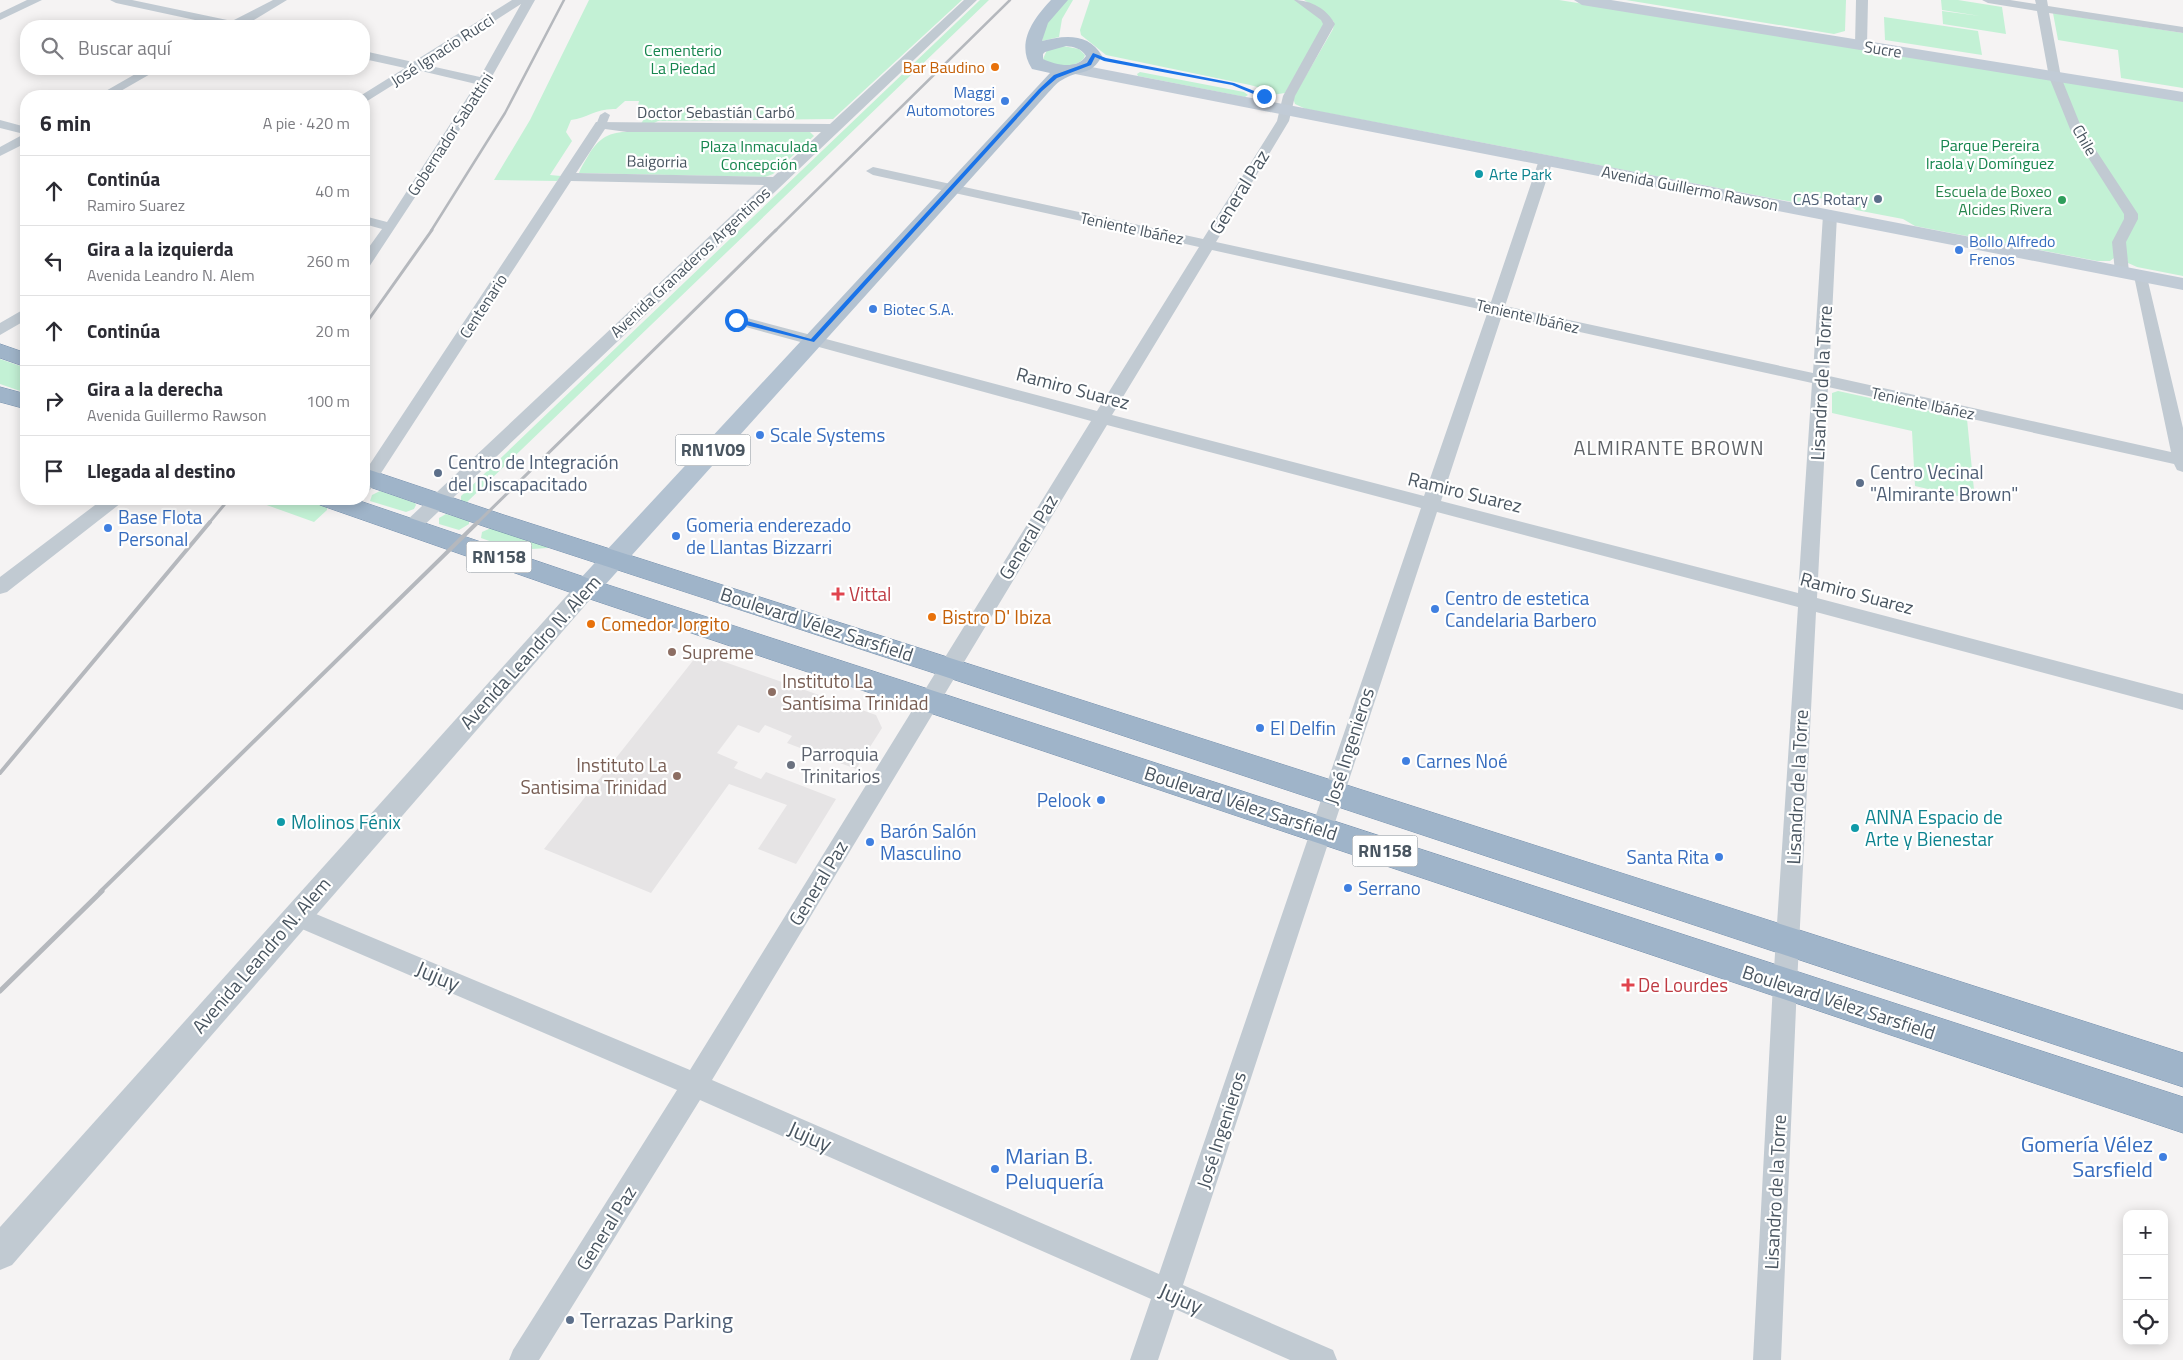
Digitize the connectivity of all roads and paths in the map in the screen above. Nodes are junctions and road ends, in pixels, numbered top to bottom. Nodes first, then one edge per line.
1 (36, 0) edge
2 (116, 0) edge
3 (281, 0) edge
4 (520, 0) edge
5 (529, 0) edge
6 (971, 0) edge
7 (1060, 0) edge
8 (1300, 0) edge
9 (1582, 0) edge
10 (1862, 0) edge
11 (1988, 0) edge
12 (2041, 4) edge
13 (0, 17) edge
14 (207, 20) edge
15 (245, 20) edge
16 (1068, 28) dead end
17 (2183, 30) edge
18 (1079, 44) junction
19 (1861, 45) junction
20 (1093, 54) junction
21 (370, 56) edge
22 (1036, 58) junction
23 (416, 67) junction
24 (1076, 69) junction
25 (142, 75) edge
26 (2055, 77) junction
27 (485, 82) junction
28 (114, 90) edge
29 (1041, 90) junction
30 (370, 95) edge
31 (2183, 97) edge
32 (1285, 110) junction
33 (603, 120) joint
34 (0, 124) edge
35 (832, 128) junction
36 (20, 129) edge
37 (20, 141) edge
38 (0, 152) edge
39 (1546, 160) junction
40 (873, 171) dead end
41 (568, 177) junction
42 (776, 181) junction
43 (952, 188) junction
44 (1830, 215) junction
45 (370, 222) edge
46 (390, 227) junction
47 (1207, 245) junction
48 (370, 255) edge
49 (2122, 272) junction
50 (2142, 276) junction
51 (2183, 284) edge
52 (1495, 308) junction
53 (20, 317) edge
54 (736, 320) dead end
55 (0, 330) edge
56 (812, 341) junction
57 (0, 351) edge
58 (20, 358) edge
59 (1822, 382) junction
60 (0, 394) edge
61 (20, 400) edge
62 (1101, 417) junction
63 (2182, 462) edge
64 (370, 474) edge
65 (370, 481) edge
66 (438, 502) junction
67 (107, 505) edge
68 (354, 505) edge
69 (1429, 505) junction
70 (412, 527) junction
71 (613, 558) junction
72 (0, 587) edge
73 (587, 588) junction
74 (1807, 601) junction
75 (950, 667) junction
76 (930, 700) junction
77 (2183, 702) edge
78 (1334, 792) junction
79 (1321, 830) junction
80 (296, 916) junction
81 (1788, 940) junction
82 (1786, 984) junction
83 (2183, 1070) edge
84 (695, 1085) junction
85 (2183, 1115) edge
86 (0, 1252) edge
87 (1167, 1292) junction
88 (523, 1360) edge
89 (1144, 1360) edge
90 (1323, 1360) edge
91 (1767, 1360) edge

1 - 13 street
2 - 14 street
3 - 15 street
4 - 23 street, José Ignacio Rucci
5 - 27 street, Gobernador Sabattini
6 - 35 street, Avenida Granaderos Argentinos
7 - 22 main road
8 - 32 street, General Paz
9 - 19 main road, Sucre
10 - 19 street
11 - 12 street
12 - 17 street
12 - 26 street, Chile
16 - 18 main road
18 - 20 main road
18 - 22 main road
19 - 26 main road, Sucre
20 - 24 main road, RN1V09
20 - 32 main road, Avenida Guillermo Rawson
21 - 23 street
22 - 24 main road
22 - 29 main road
23 - 27 street
23 - 30 street, José Ignacio Rucci
24 - 29 main road, Avenida Leandro N. Alem / RN1V09
24 - 32 main road, Avenida Guillermo Rawson
25 - 28 street
26 - 31 main road, Sucre
26 - 49 street, Chile
27 - 46 street, Gobernador Sabattini
29 - 43 main road, Avenida Leandro N. Alem / RN1V09
32 - 39 main road, Avenida Guillermo Rawson
32 - 47 street, General Paz
33 - 35 street, Doctor Sebastián Carbó
33 - 41 street, Centenario
34 - 36 street
35 - 42 street, Avenida Granaderos Argentinos
37 - 38 street
39 - 44 main road, Avenida Guillermo Rawson
39 - 52 street, José Ingenieros
40 - 43 street, Teniente Ibáñez
41 - 42 street, Baigorria
41 - 64 street, Centenario
42 - 66 street, Avenida Granaderos Argentinos
43 - 47 street, Teniente Ibáñez
43 - 56 main road, Avenida Leandro N. Alem / RN1V09
44 - 49 main road, Avenida Guillermo Rawson
44 - 59 street, Lisandro de la Torre
45 - 46 street
46 - 48 street, Gobernador Sabattini
47 - 52 street, Teniente Ibáñez
47 - 62 street, General Paz
49 - 50 main road, Avenida Guillermo Rawson
50 - 51 main road, Avenida Guillermo Rawson
50 - 63 street
52 - 59 street, Teniente Ibáñez
52 - 69 street, José Ingenieros
53 - 55 street
54 - 56 street, Ramiro Suarez
56 - 62 street, Ramiro Suarez
56 - 71 main road, Avenida Leandro N. Alem / RN1V09
57 - 58 highway
59 - 63 street, Teniente Ibáñez
59 - 74 street, Lisandro de la Torre
60 - 61 highway
62 - 69 street, Ramiro Suarez
62 - 75 street, General Paz
65 - 66 highway, Boulevard Vélez Sarsfield / RN158
66 - 70 street, Avenida Granaderos Argentinos
66 - 71 highway, Boulevard Vélez Sarsfield / RN158
67 - 72 street
68 - 70 highway, Boulevard Vélez Sarsfield / RN158
69 - 74 street, Ramiro Suarez
69 - 78 street, José Ingenieros
70 - 73 highway, Boulevard Vélez Sarsfield / RN158
71 - 73 main road, Avenida Leandro N. Alem / RN1V09
71 - 75 highway, Boulevard Vélez Sarsfield / RN158
73 - 76 highway, Boulevard Vélez Sarsfield / RN158
73 - 80 street, Avenida Leandro N. Alem
74 - 77 street, Ramiro Suarez
74 - 81 street, Lisandro de la Torre
75 - 76 street, General Paz
75 - 78 highway, Boulevard Vélez Sarsfield / RN158
76 - 79 highway, Boulevard Vélez Sarsfield / RN158
76 - 84 street, General Paz
78 - 79 street, José Ingenieros
78 - 81 highway, Boulevard Vélez Sarsfield / RN158
79 - 82 highway, Boulevard Vélez Sarsfield / RN158
79 - 87 street, José Ingenieros
80 - 84 street, Jujuy
80 - 86 street, Avenida Leandro N. Alem
81 - 82 street, Lisandro de la Torre
81 - 83 highway, Boulevard Vélez Sarsfield / RN158
82 - 85 highway, Boulevard Vélez Sarsfield / RN158
82 - 91 street, Lisandro de la Torre
84 - 87 street, Jujuy
84 - 88 street, General Paz
87 - 89 street, José Ingenieros
87 - 90 street, Jujuy

